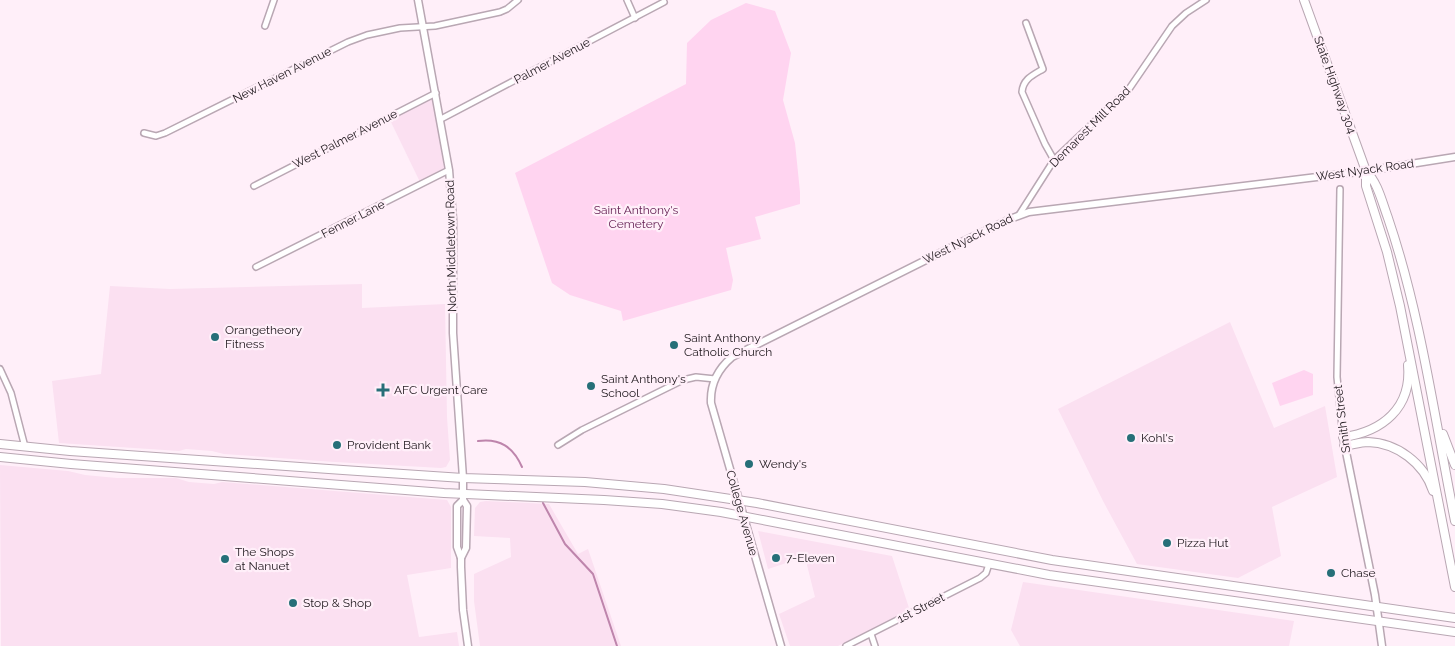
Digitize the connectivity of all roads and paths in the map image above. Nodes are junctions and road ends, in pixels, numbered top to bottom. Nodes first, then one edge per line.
1 (274, 0) edge
2 (418, 0) edge
3 (518, 0) edge
4 (627, 0) edge
5 (1206, 0) edge
6 (1304, 0) edge
7 (664, 2) dead end
8 (635, 18) junction
9 (1026, 23) dead end
10 (265, 26) dead end
11 (423, 27) junction
12 (436, 93) junction
13 (441, 120) junction
14 (144, 133) dead end
15 (1455, 157) edge
16 (1054, 160) junction
17 (449, 170) junction
18 (1366, 171) junction
19 (254, 186) dead end
20 (1340, 189) dead end
21 (1018, 216) junction
22 (256, 267) dead end
23 (1400, 306) junction
24 (0, 368) edge
25 (715, 379) junction
26 (1430, 394) junction
27 (1343, 437) junction
28 (0, 444) edge
29 (558, 445) dead end
30 (1344, 446) junction
31 (25, 447) junction
32 (0, 457) edge
33 (1455, 465) edge
34 (463, 478) junction
35 (463, 497) junction
36 (738, 499) junction
37 (743, 516) junction
38 (1455, 521) edge
39 (1444, 532) junction
40 (990, 564) junction
41 (1455, 587) edge
42 (1377, 606) junction
43 (1455, 618) edge
44 (1379, 622) junction
45 (1455, 632) edge
46 (871, 634) junction
47 (468, 646) edge
48 (781, 646) edge
49 (846, 646) edge
50 (875, 646) edge
51 (1382, 646) edge

1 - 10 street
2 - 11 street, North Middletown Road
3 - 11 street, New Haven Avenue
4 - 8 street
5 - 16 street, Demarest Mill Road
6 - 18 main road, State Highway 304
7 - 8 street, Palmer Avenue
8 - 13 street, Palmer Avenue
9 - 16 street
11 - 12 street, North Middletown Road
11 - 14 street, New Haven Avenue
12 - 13 street, North Middletown Road
12 - 19 street, West Palmer Avenue
13 - 17 street, North Middletown Road
15 - 18 street, West Nyack Road
16 - 21 street, Demarest Mill Road
17 - 22 street, Fenner Lane
17 - 34 street, North Middletown Road
18 - 21 street, West Nyack Road
18 - 23 main road
18 - 26 main road
20 - 27 street, Smith Street
21 - 25 street, West Nyack Road
23 - 27 main road
23 - 39 main road
24 - 31 street
25 - 29 street
25 - 36 street, College Avenue
26 - 33 main road
26 - 38 main road
27 - 30 street, Smith Street
28 - 31 main road
30 - 39 main road
30 - 42 street, Smith Street
31 - 34 main road
32 - 35 main road
34 - 35 street, North Middletown Road
34 - 36 main road
35 - 37 main road
35 - 47 street, North Middletown Road
36 - 37 street, College Avenue
36 - 42 main road
37 - 40 main road
37 - 48 street, College Avenue
39 - 41 main road
40 - 44 main road
40 - 46 street, 1st Street
42 - 43 main road
42 - 44 street, Smith Street
44 - 45 main road
44 - 51 street, Smith Street
46 - 49 street, 1st Street
46 - 50 street

